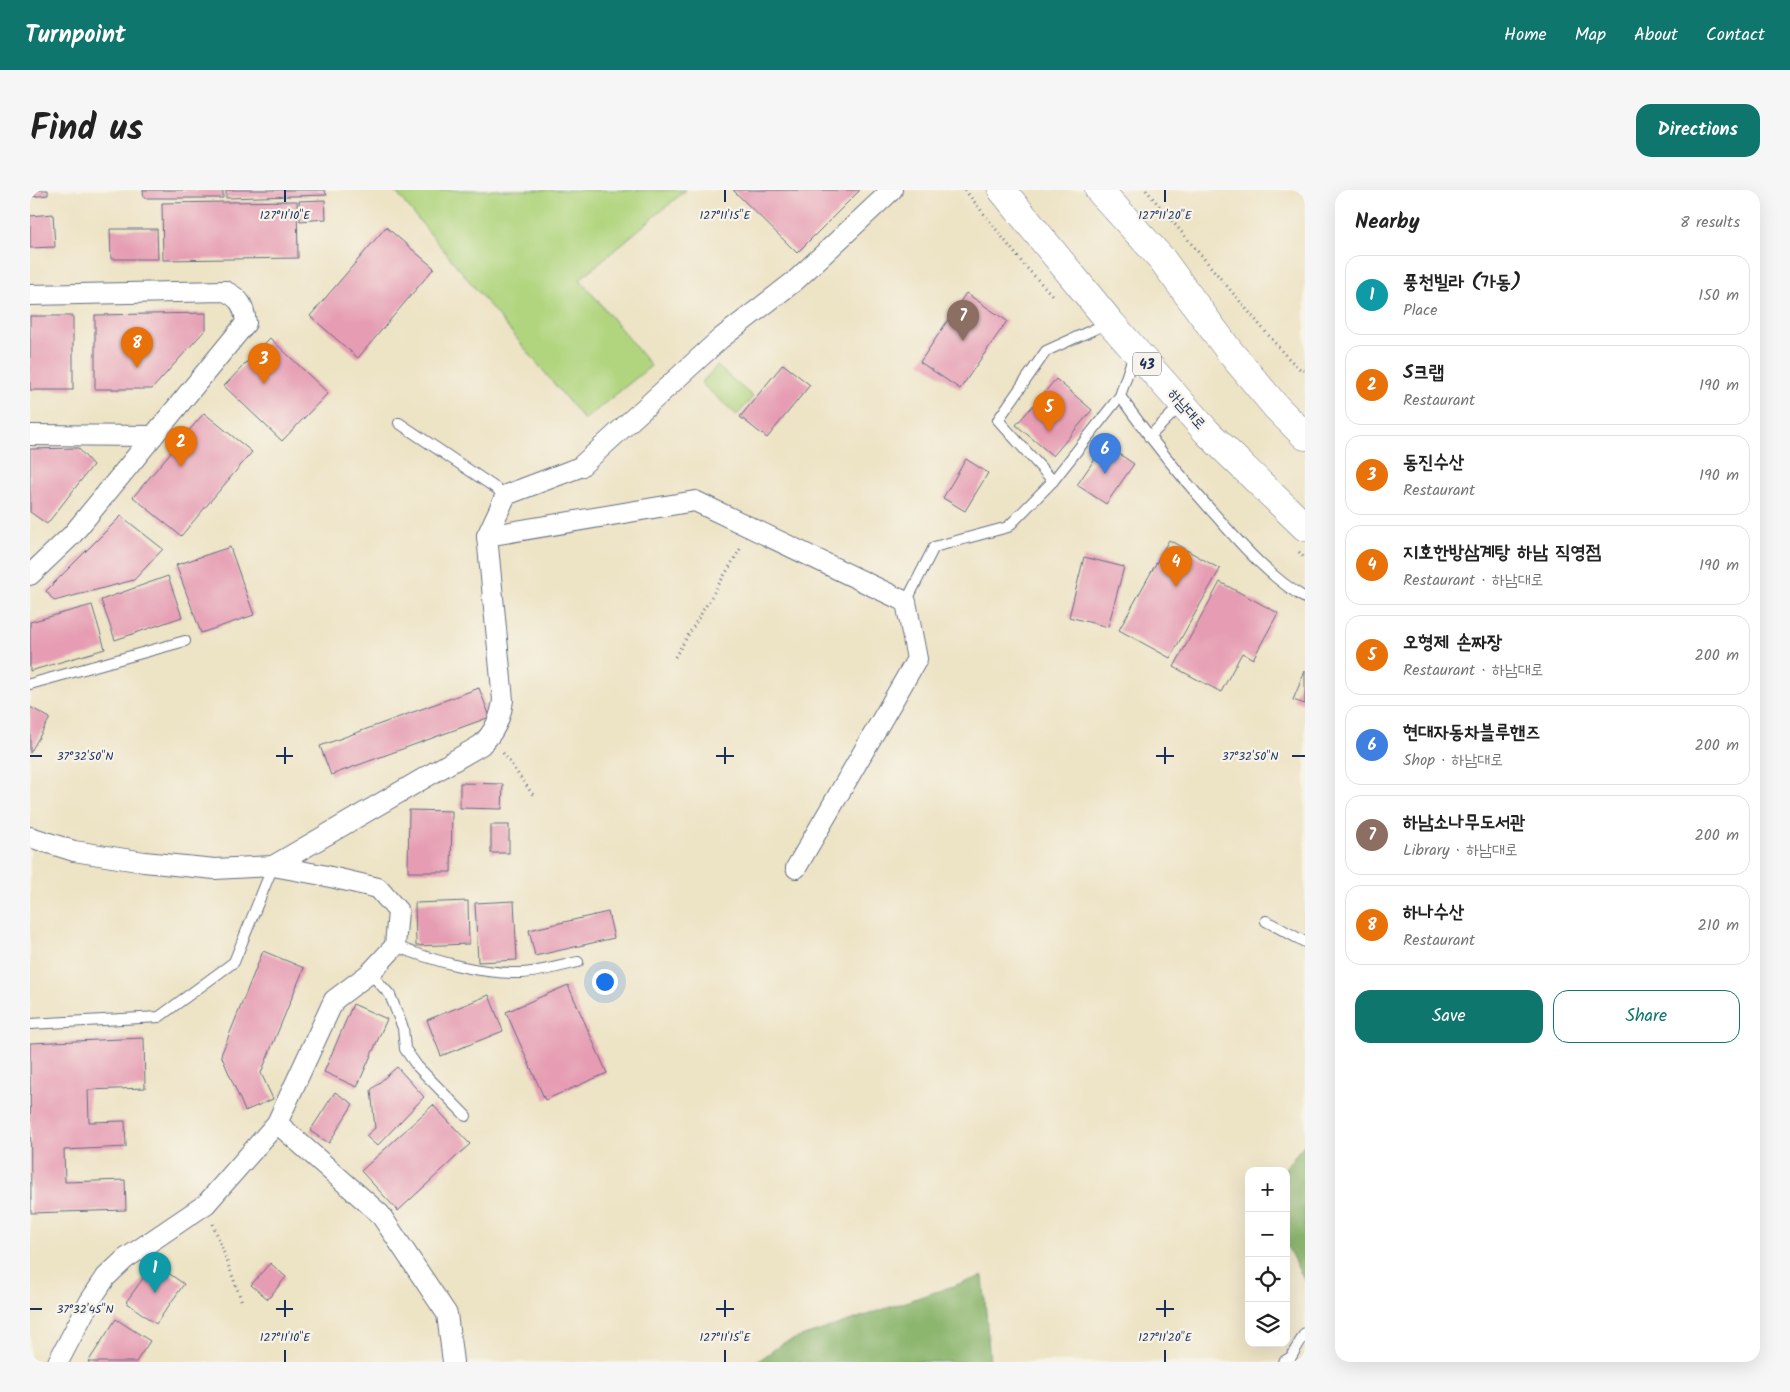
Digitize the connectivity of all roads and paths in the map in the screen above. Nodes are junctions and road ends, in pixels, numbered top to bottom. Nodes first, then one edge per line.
1 (892, 190) edge
2 (1002, 190) edge
3 (1099, 190) edge
4 (1146, 190) edge
5 (30, 295) edge
6 (1110, 322) junction
7 (1136, 351) junction
8 (1305, 370) edge
9 (1120, 396) junction
10 (1182, 404) junction
11 (399, 423) dead end
12 (30, 434) edge
13 (153, 436) junction
14 (1305, 436) edge
15 (1149, 437) junction
16 (1053, 481) junction
17 (506, 494) junction
18 (752, 528) junction
19 (1305, 528) edge
20 (487, 536) junction
21 (30, 575) edge
22 (1305, 598) edge
23 (906, 602) junction
24 (185, 641) dead end
25 (674, 657) dead end
26 (30, 684) edge
27 (490, 736) junction
28 (533, 795) dead end
29 (30, 838) edge
30 (272, 866) junction
31 (796, 868) dead end
32 (1266, 921) dead end
33 (1305, 942) edge
34 (395, 946) junction
35 (578, 962) dead end
36 (370, 973) junction
37 (30, 1024) edge
38 (466, 1116) dead end
39 (277, 1123) junction
40 (206, 1204) junction
41 (242, 1302) dead end
42 (1305, 1333) edge
43 (58, 1362) edge
44 (454, 1362) edge
45 (1284, 1362) edge

1 - 17 street
2 - 6 main road, 하남대로 / 43
3 - 14 main road
4 - 8 path
5 - 13 street
6 - 7 main road, 하남대로 / 43
6 - 16 lane
7 - 9 lane
7 - 10 main road, 하남대로 / 43
9 - 15 lane
9 - 16 lane
10 - 15 lane
10 - 19 main road, 하남대로 / 43
11 - 17 lane
12 - 13 street
13 - 21 street
15 - 22 lane
16 - 23 lane
17 - 20 street
18 - 20 street
18 - 23 street
18 - 25 path
20 - 27 street
23 - 31 street
24 - 26 lane
27 - 28 path
27 - 30 street
29 - 30 street
30 - 34 street
30 - 37 lane
32 - 33 lane
34 - 35 lane
34 - 36 street
36 - 38 lane
36 - 39 street
39 - 40 street
39 - 44 street
40 - 41 path
40 - 43 street
42 - 45 lane

